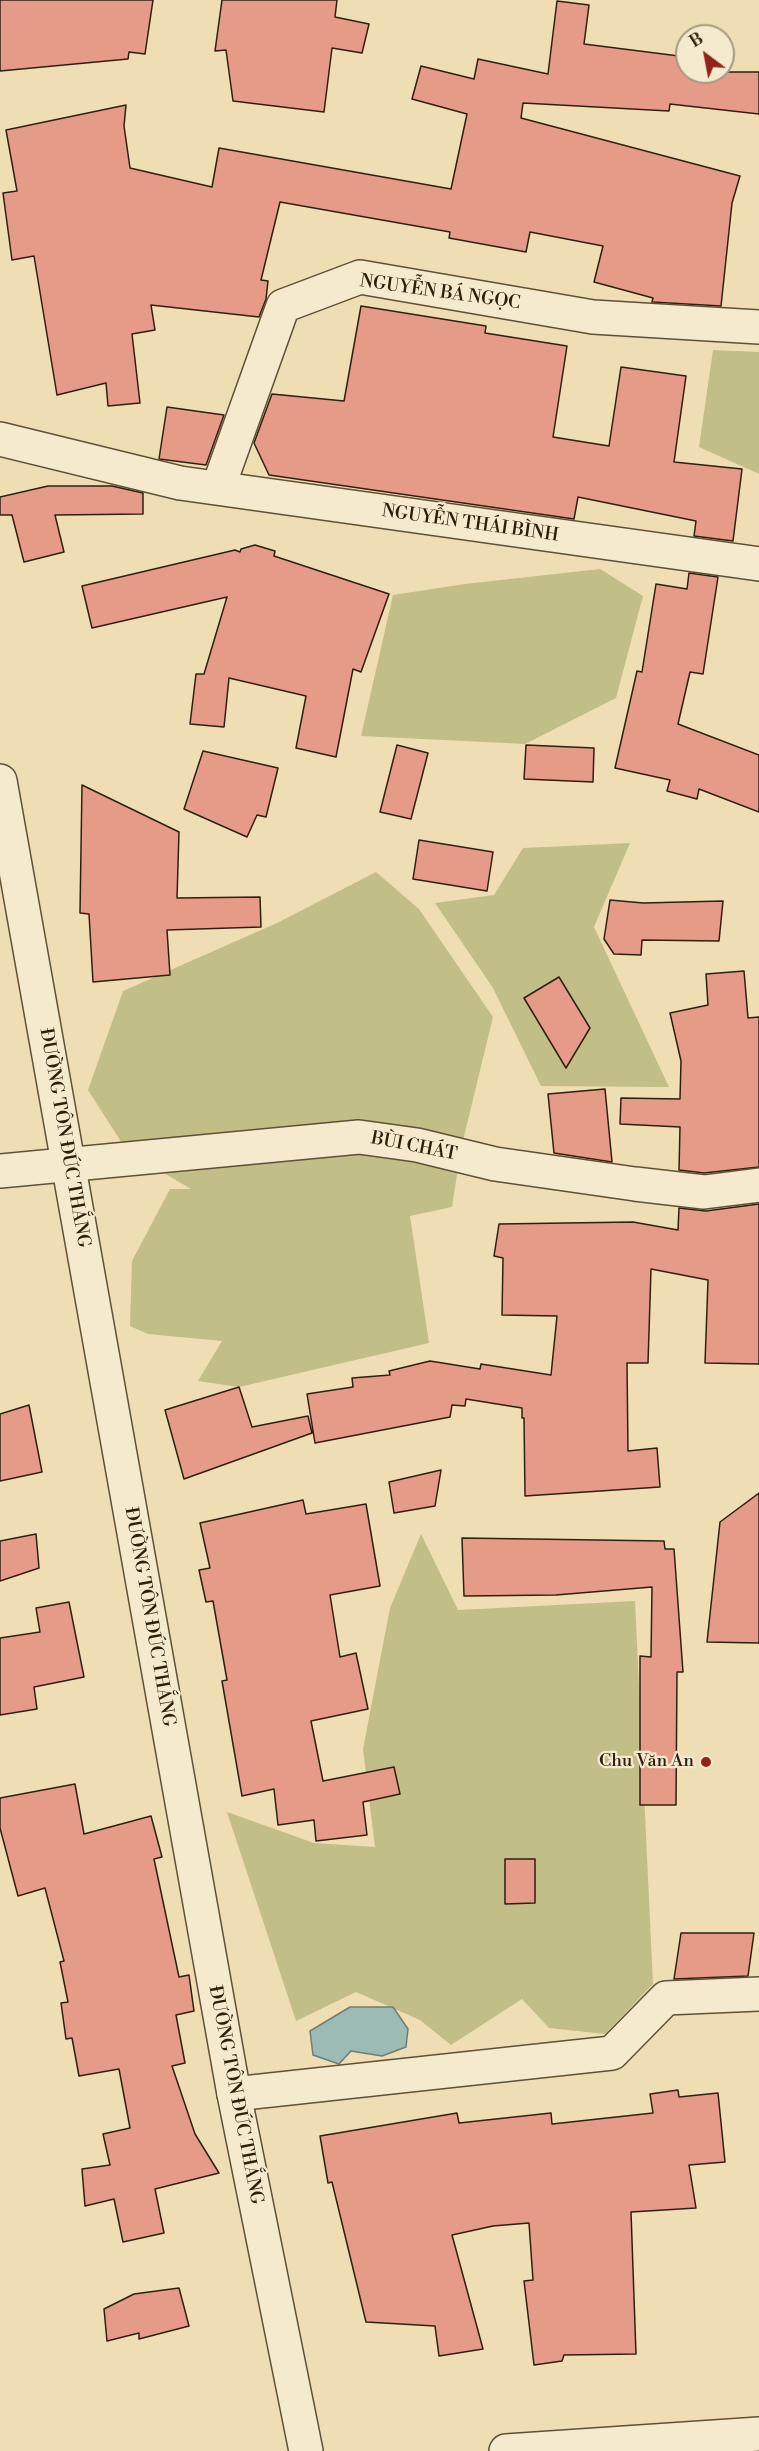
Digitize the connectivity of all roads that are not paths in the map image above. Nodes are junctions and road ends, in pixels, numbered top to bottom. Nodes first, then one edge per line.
1 (759, 327) edge
2 (0, 439) edge
3 (218, 488) junction
4 (759, 564) edge
5 (0, 781) edge
6 (7, 861) edge
7 (68, 1164) junction
8 (0, 1171) edge
9 (759, 1185) edge
10 (759, 1994) edge
11 (234, 2094) junction
12 (759, 2434) edge
13 (654, 2445) edge
14 (306, 2451) edge
15 (506, 2451) edge

1 - 3 street, NGUYỄN BÁ NGỌC
2 - 3 street, NGUYỄN THÁI BÌNH
3 - 4 street, NGUYỄN THÁI BÌNH
5 - 6 street, ĐƯỜNG TÔN ĐỨC THẮNG
6 - 7 street, ĐƯỜNG TÔN ĐỨC THẮNG
7 - 8 street, BÙI CHÁT
7 - 9 street, BÙI CHÁT
7 - 11 street, ĐƯỜNG TÔN ĐỨC THẮNG
10 - 11 street
11 - 14 street, ĐƯỜNG TÔN ĐỨC THẮNG
12 - 13 street
13 - 15 street

